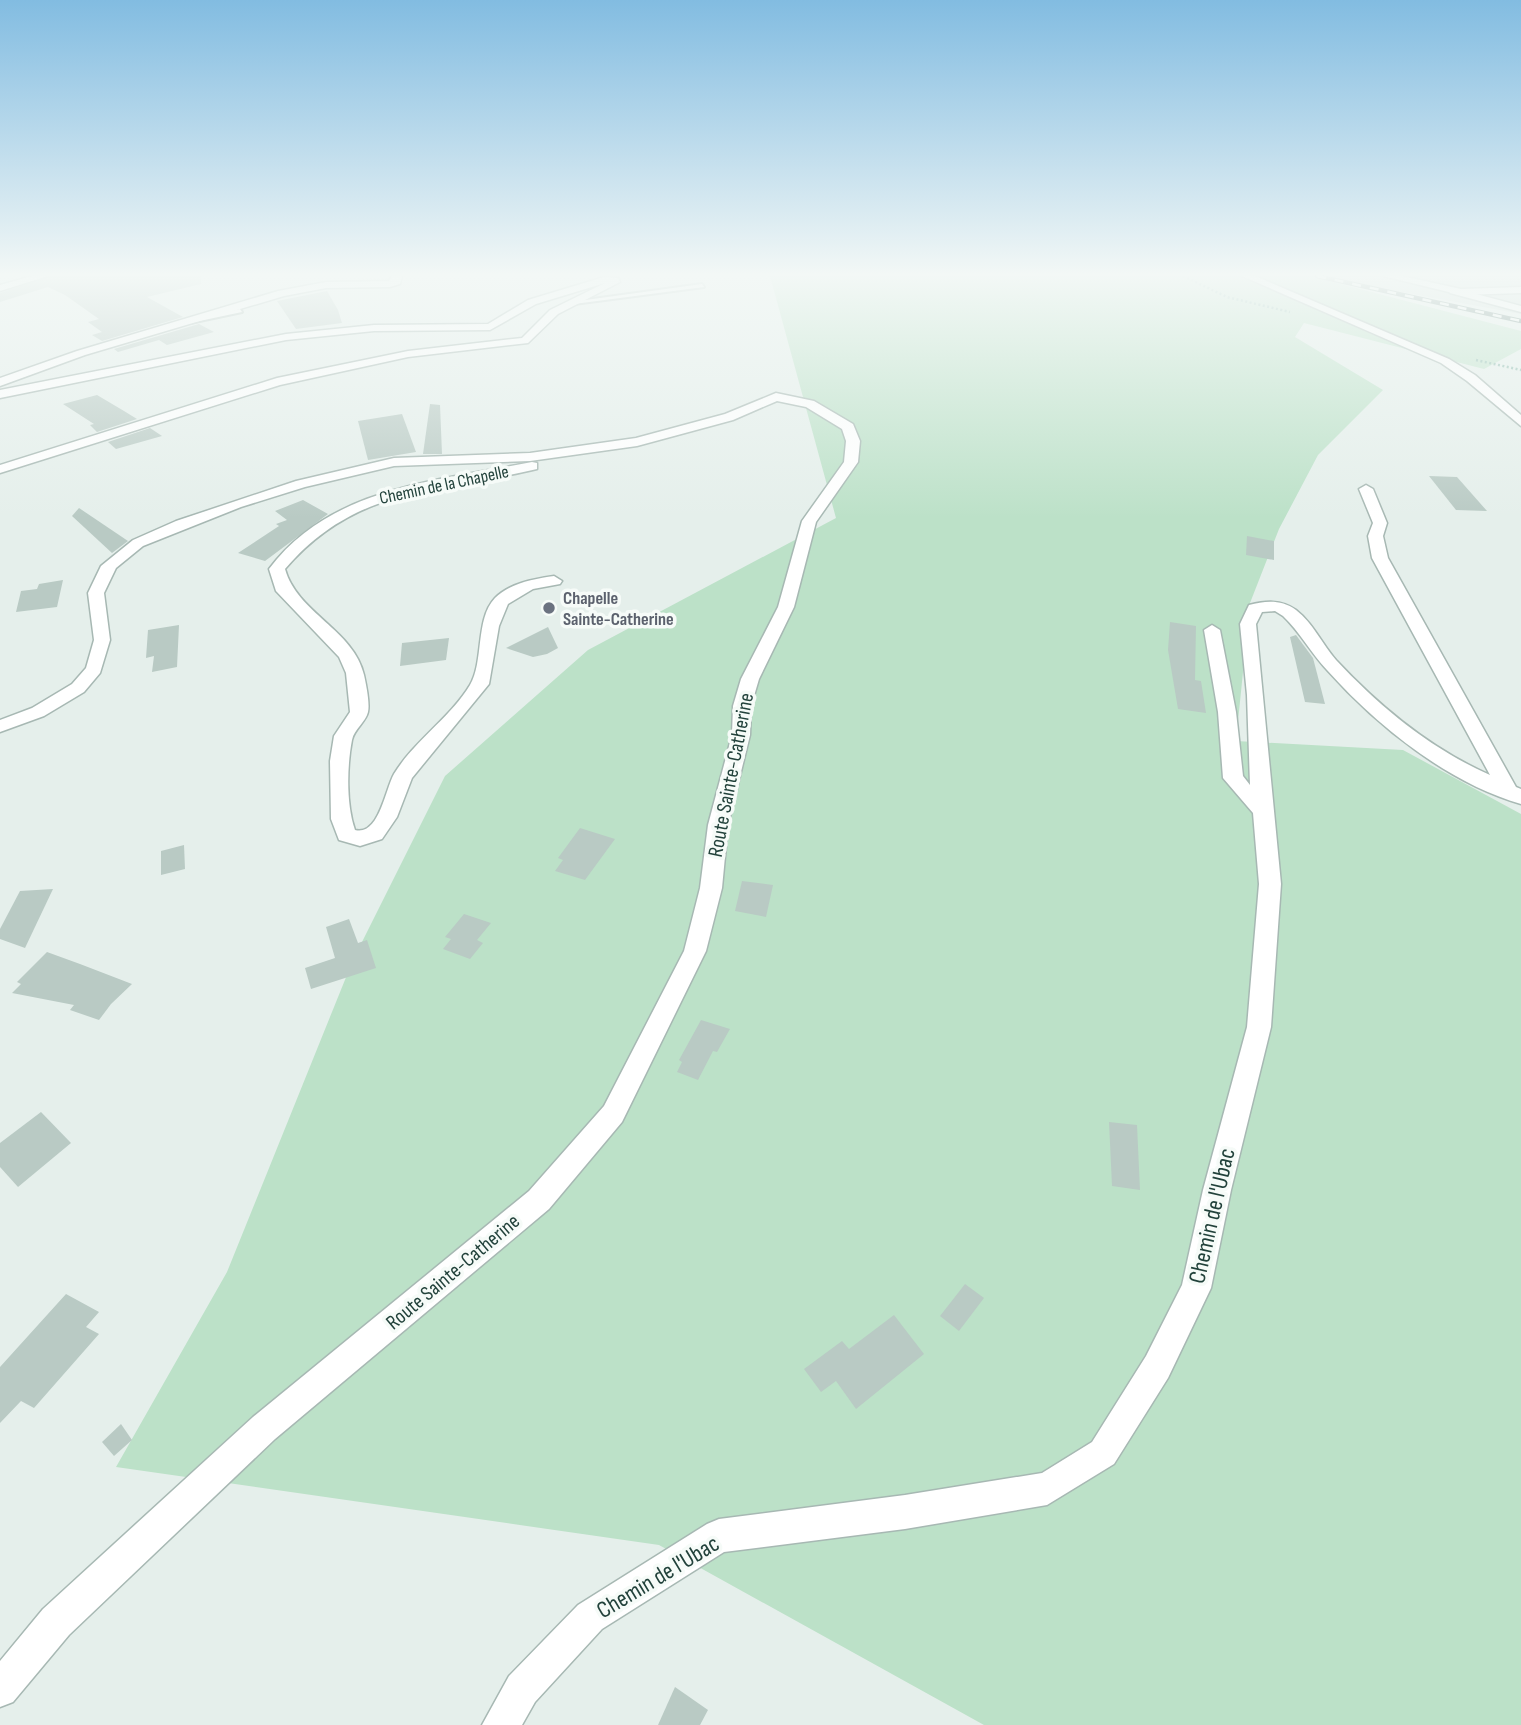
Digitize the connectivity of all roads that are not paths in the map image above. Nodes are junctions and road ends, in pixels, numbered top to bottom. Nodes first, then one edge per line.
1 (71, 356) edge
2 (188, 356) edge
3 (396, 356) edge
4 (1435, 356) edge
5 (0, 382) edge
6 (0, 394) edge
7 (1521, 422) edge
8 (578, 452) junction
9 (0, 469) edge
10 (1366, 488) dead end
11 (554, 581) dead end
12 (1212, 630) dead end
13 (0, 726) edge
14 (1514, 794) edge
15 (1262, 811) junction
16 (0, 1689) edge
17 (501, 1725) edge

1 - 5 street
2 - 6 street
3 - 9 street
4 - 7 street
8 - 11 street, Chemin de la Chapelle
8 - 13 street, Route Sainte-Catherine
8 - 16 street, Route Sainte-Catherine
10 - 14 street
12 - 15 street
14 - 15 street, Chemin de l'Ubac
15 - 17 street, Chemin de l'Ubac

